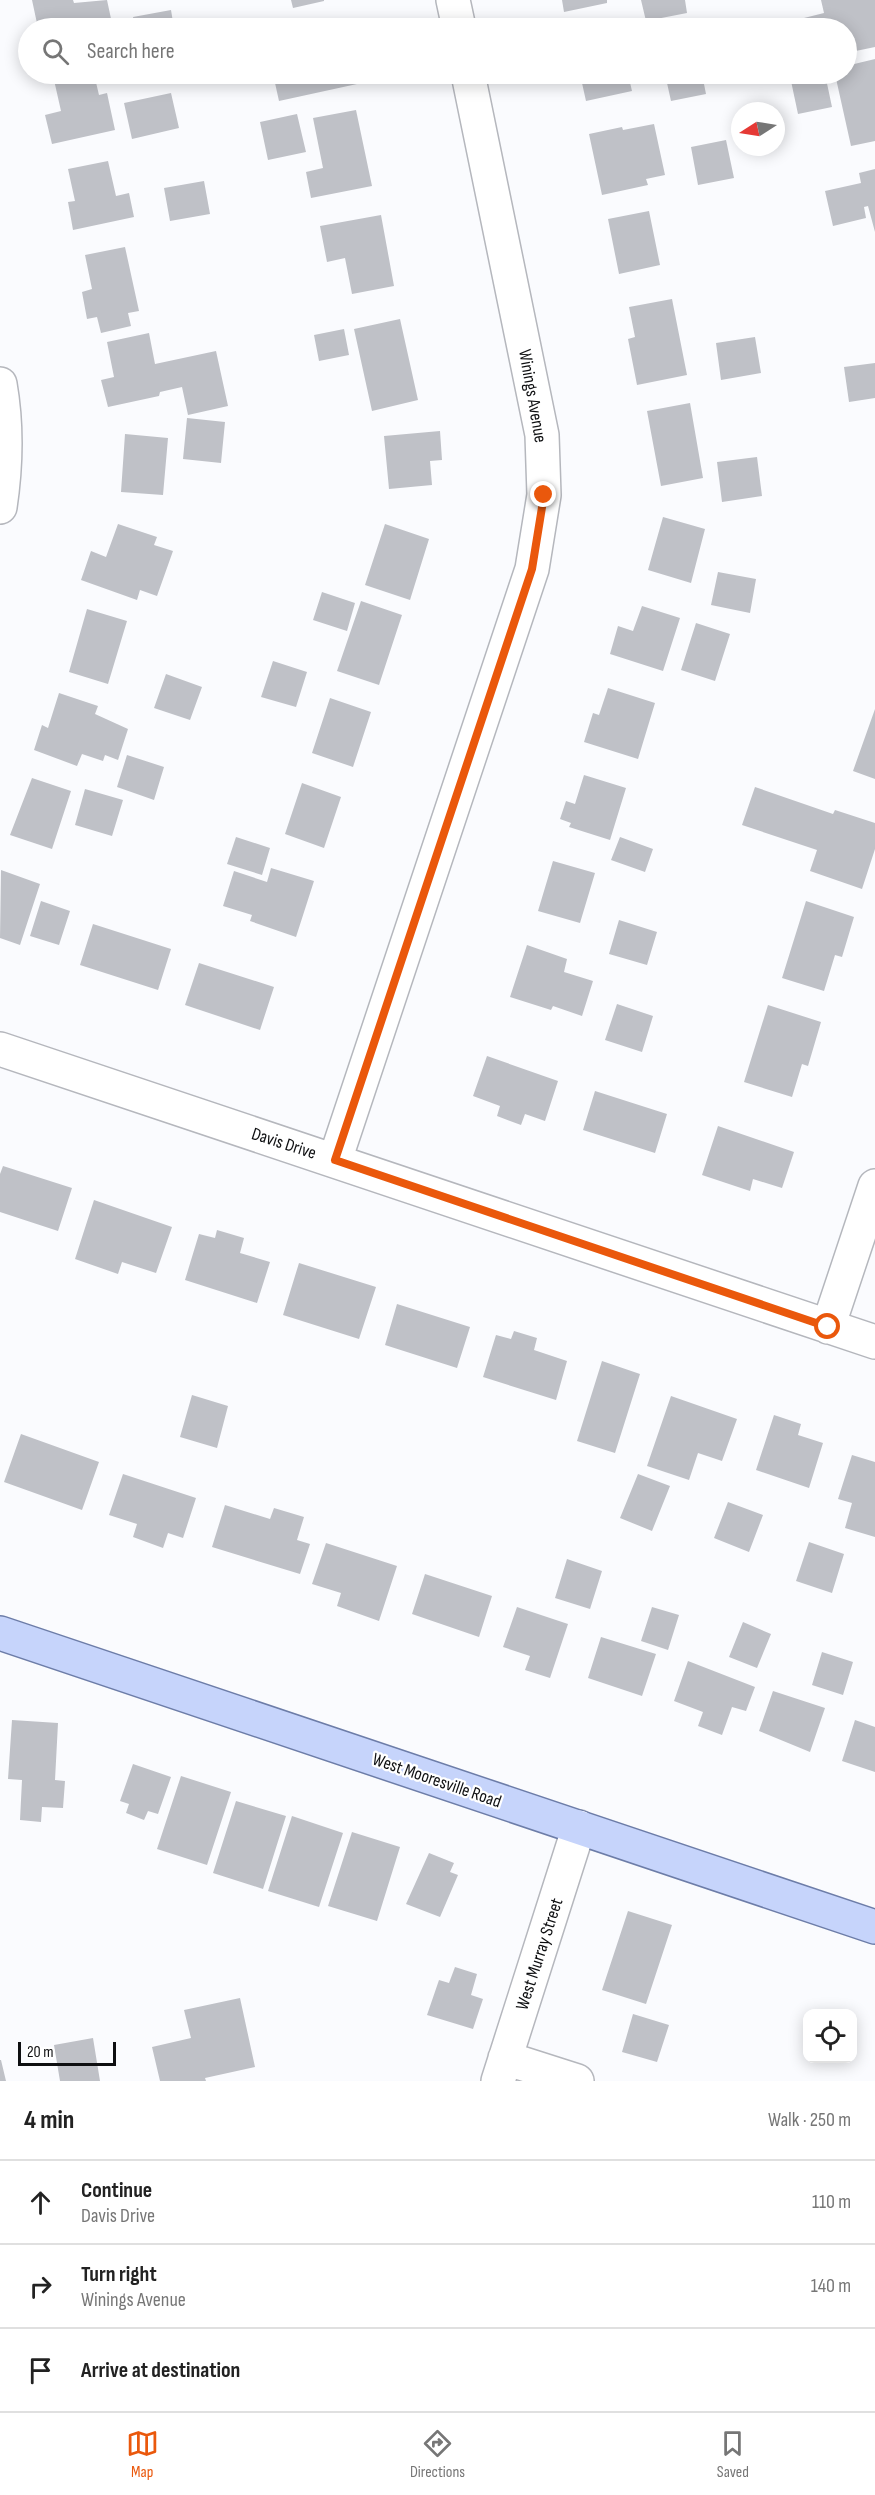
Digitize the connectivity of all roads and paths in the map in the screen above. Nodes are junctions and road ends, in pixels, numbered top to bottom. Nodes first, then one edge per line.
1 (453, 0) edge
2 (457, 18) edge
3 (470, 84) edge
4 (0, 384) edge
5 (0, 507) edge
6 (0, 1048) edge
7 (335, 1160) junction
8 (875, 1186) edge
9 (828, 1327) junction
10 (875, 1342) edge
11 (0, 1633) edge
12 (579, 1827) junction
13 (875, 1927) edge
14 (502, 2070) edge
15 (577, 2081) edge

1 - 2 street
3 - 7 street, Winings Avenue
4 - 5 street
6 - 7 street, Davis Drive
7 - 9 street, Davis Drive
8 - 9 street
9 - 10 street, Davis Drive
11 - 12 main road, West Mooresville Road
12 - 13 main road, West Mooresville Road
12 - 14 street, West Murray Street
14 - 15 street

